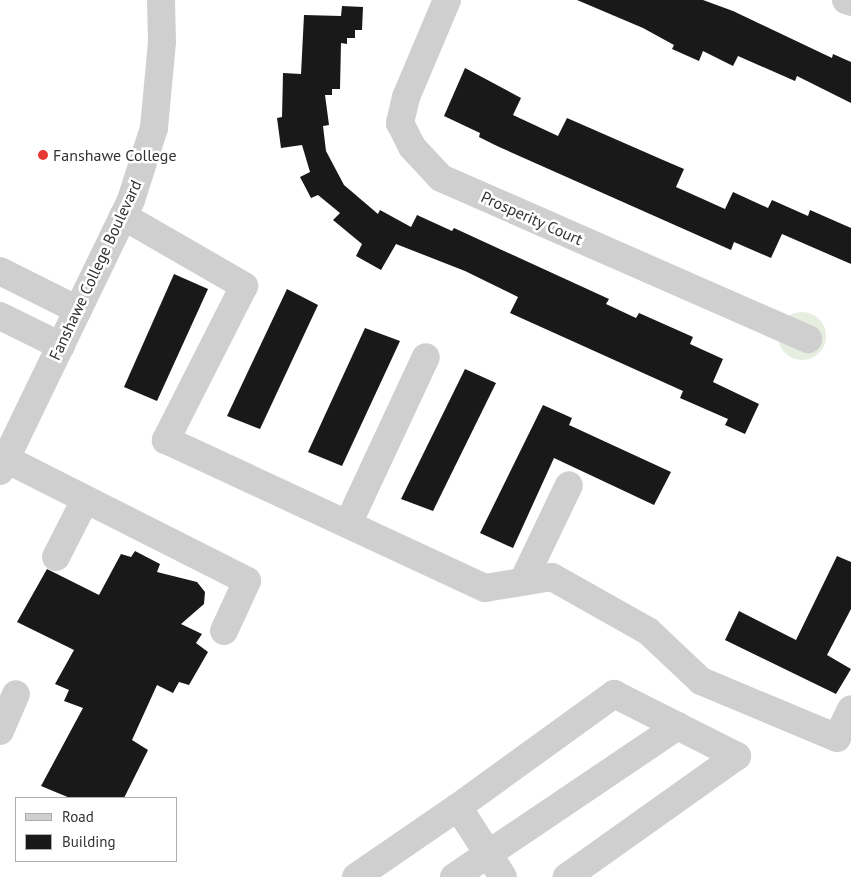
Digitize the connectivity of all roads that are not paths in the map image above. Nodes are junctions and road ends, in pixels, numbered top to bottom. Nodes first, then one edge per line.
1 (161, 0) edge
2 (447, 0) edge
3 (846, 0) edge
4 (851, 2) edge
5 (124, 216) junction
6 (0, 271) edge
7 (78, 310) junction
8 (0, 316) edge
9 (808, 339) dead end
10 (60, 346) junction
11 (426, 357) dead end
12 (3, 465) edge
13 (569, 486) dead end
14 (85, 500) junction
15 (348, 524) junction
16 (56, 557) dead end
17 (523, 582) junction
18 (224, 630) dead end
19 (16, 694) dead end
20 (851, 709) edge
21 (678, 726) junction
22 (0, 731) edge
23 (844, 742) edge
24 (458, 807) junction
25 (488, 854) junction
26 (356, 877) edge
27 (454, 877) edge
28 (503, 877) edge
29 (567, 877) edge

1 - 5 street, Fanshawe College Boulevard
2 - 9 street, Prosperity Court
3 - 4 street
5 - 7 street, Fanshawe College Boulevard
5 - 15 street
6 - 7 street
7 - 10 street, Fanshawe College Boulevard
8 - 10 street
10 - 12 street, Fanshawe College Boulevard
11 - 15 street
12 - 14 street
13 - 17 street
14 - 16 street
14 - 18 street
15 - 17 street
17 - 23 street
19 - 22 street
20 - 23 street
21 - 24 street
21 - 25 street
21 - 29 street
24 - 25 street
24 - 26 street
25 - 27 street
25 - 28 street

